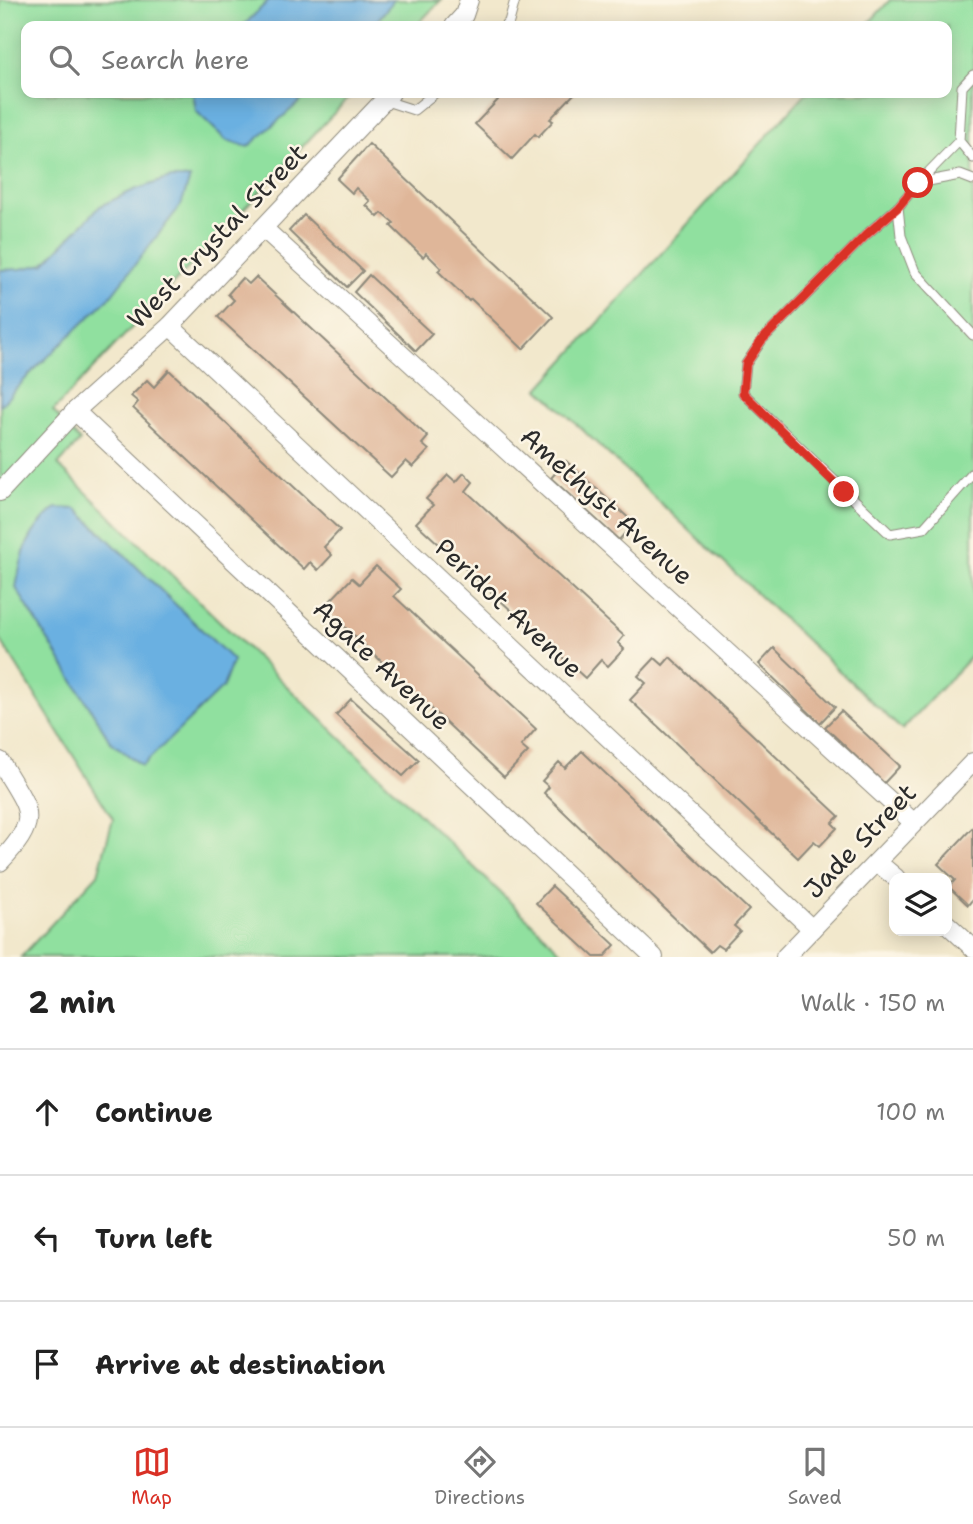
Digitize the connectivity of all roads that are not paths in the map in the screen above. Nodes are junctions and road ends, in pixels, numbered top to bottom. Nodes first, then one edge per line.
1 (469, 0) edge
2 (515, 0) edge
3 (459, 21) edge
4 (509, 21) edge
5 (973, 75) edge
6 (386, 98) edge
7 (389, 98) edge
8 (429, 98) edge
9 (959, 141) junction
10 (973, 158) edge
11 (973, 180) edge
12 (918, 183) junction
13 (898, 207) junction
14 (263, 228) junction
15 (170, 326) junction
16 (973, 335) edge
17 (75, 411) junction
18 (973, 473) edge
19 (0, 492) edge
20 (0, 761) edge
21 (973, 762) edge
22 (914, 823) junction
23 (0, 862) edge
24 (877, 862) junction
25 (890, 873) edge
26 (812, 929) junction
27 (952, 929) edge
28 (973, 948) edge
29 (654, 957) edge
30 (785, 957) edge

1 - 3 street
2 - 4 lane
5 - 9 lane
6 - 14 street, West Crystal Street
7 - 8 lane
9 - 10 lane
9 - 12 lane
11 - 12 lane
12 - 13 lane
13 - 16 lane
13 - 18 lane
14 - 15 street, West Crystal Street
14 - 22 street, Amethyst Avenue
15 - 17 street, West Crystal Street
15 - 26 street, Peridot Avenue
17 - 19 street, West Crystal Street
17 - 29 street, Agate Avenue
20 - 23 street
21 - 22 street, Jade Street
22 - 24 street, Jade Street
24 - 25 street
24 - 26 street, Jade Street
26 - 30 street, Jade Street
27 - 28 street

